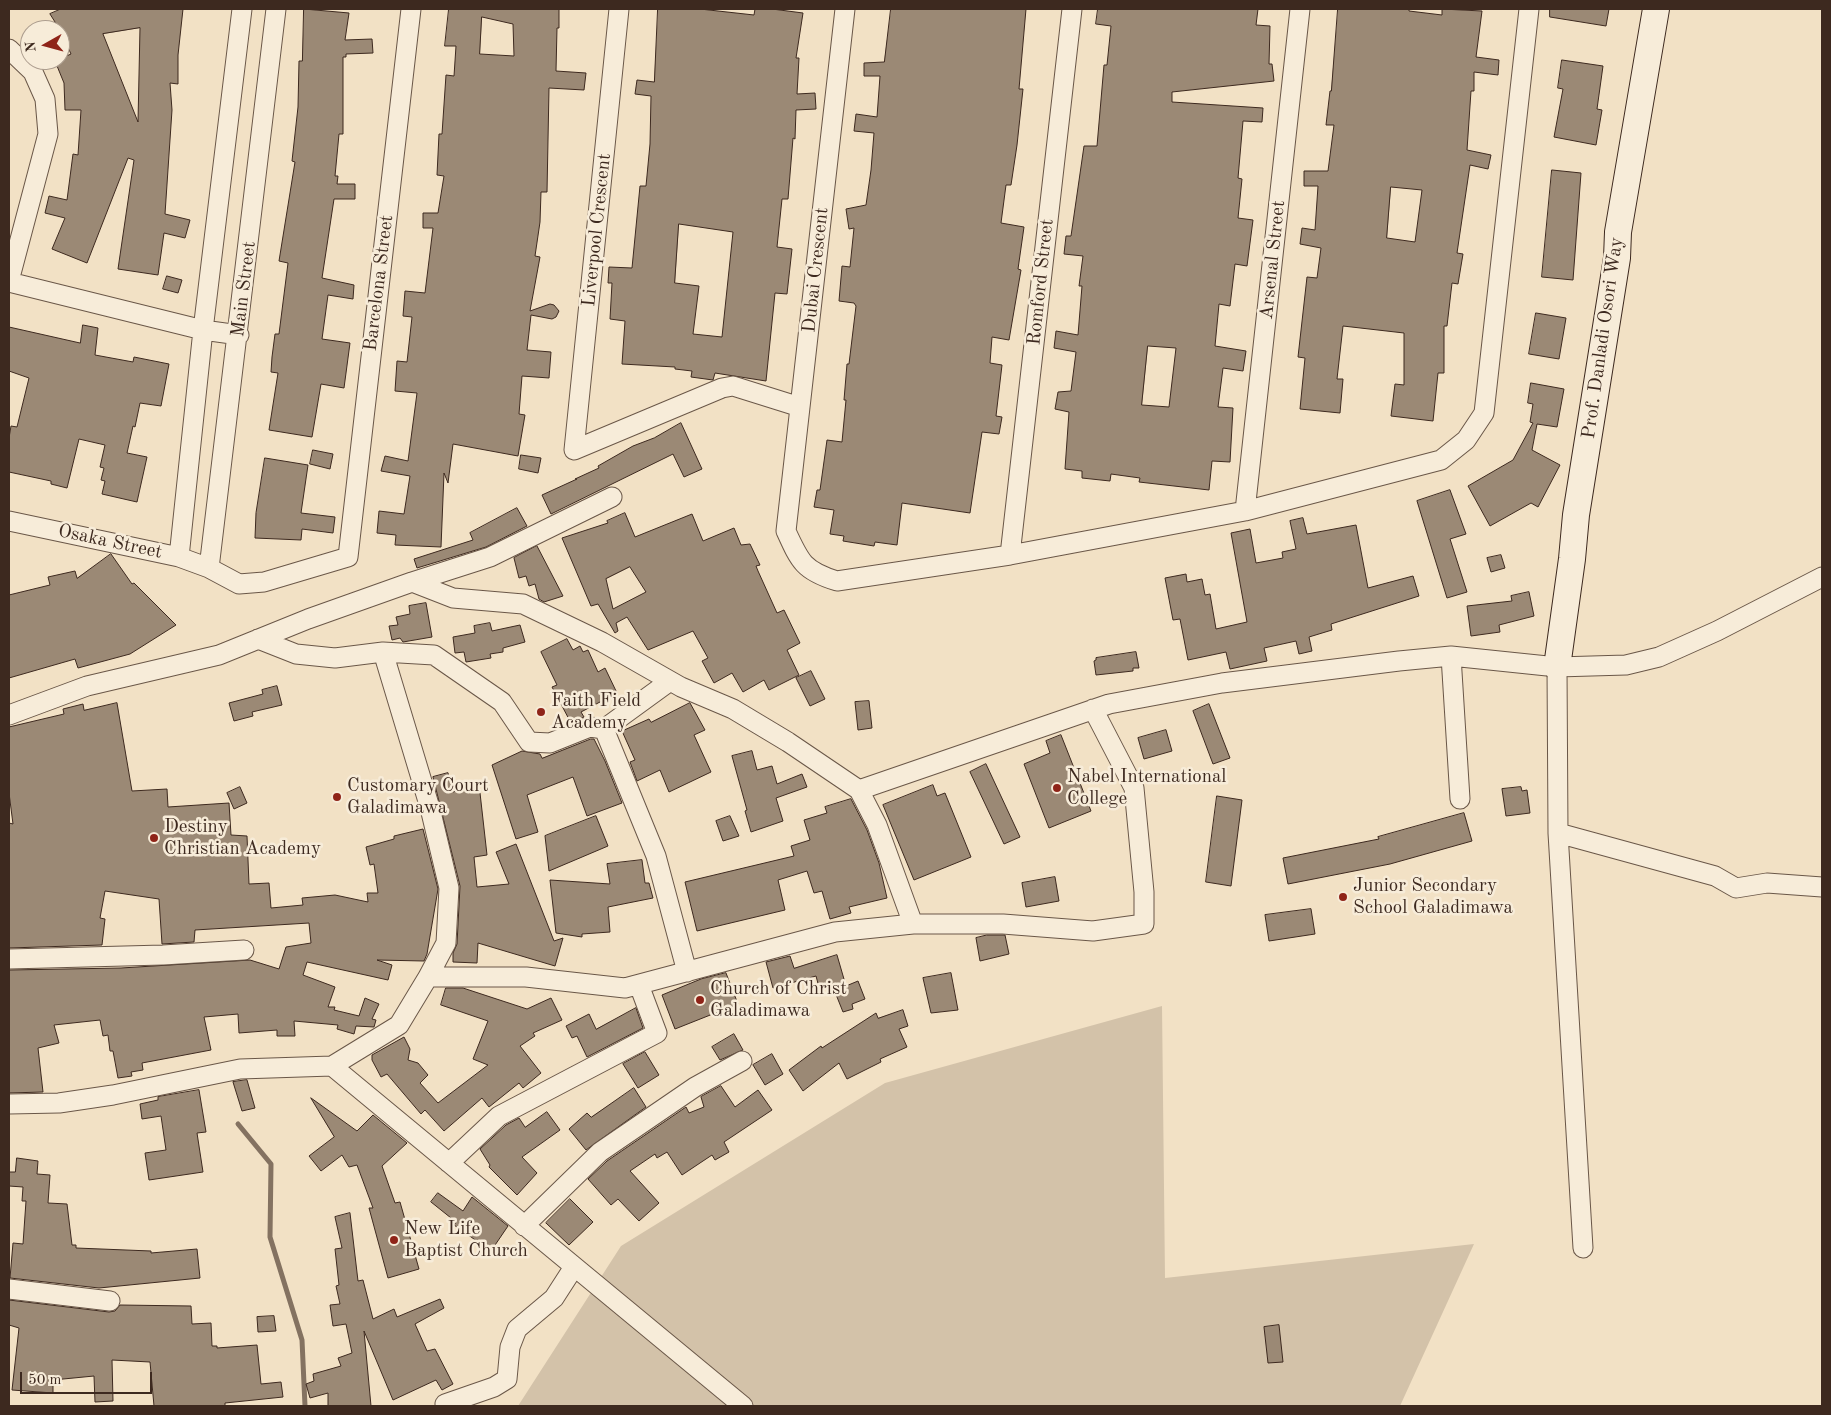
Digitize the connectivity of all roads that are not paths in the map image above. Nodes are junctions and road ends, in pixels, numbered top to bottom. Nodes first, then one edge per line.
1 (242, 9) edge
2 (276, 9) edge
3 (411, 9) edge
4 (619, 9) edge
5 (845, 9) edge
6 (1072, 9) edge
7 (1300, 9) edge
8 (1529, 9) edge
9 (1656, 9) edge
10 (9, 49) edge
11 (9, 281) edge
12 (203, 330) junction
13 (238, 335) junction
14 (800, 407) junction
15 (612, 496) dead end
16 (1245, 511) junction
17 (9, 521) edge
18 (1010, 555) junction
19 (179, 557) junction
20 (348, 557) joint
21 (209, 568) junction
22 (1822, 577) edge
23 (412, 582) junction
24 (258, 639) junction
25 (383, 652) junction
26 (1451, 656) junction
27 (1557, 668) junction
28 (670, 681) junction
29 (1093, 709) junction
30 (9, 715) edge
31 (604, 729) junction
32 (859, 790) junction
33 (1460, 799) dead end
34 (1558, 833) junction
35 (1822, 887) edge
36 (913, 924) junction
37 (244, 950) dead end
38 (9, 959) edge
39 (687, 972) junction
40 (428, 977) junction
41 (639, 985) junction
42 (742, 1061) dead end
43 (332, 1066) junction
44 (9, 1104) edge
45 (449, 1163) junction
46 (524, 1226) junction
47 (1583, 1248) dead end
48 (574, 1267) junction
49 (9, 1289) edge
50 (110, 1302) dead end
51 (445, 1404) dead end
52 (743, 1406) edge

1 - 12 street, Main Street
2 - 13 street, Main Street
3 - 20 street, Barcelona Street
4 - 14 street, Liverpool Crescent
5 - 14 street, Dubai Crescent
6 - 18 street, Romford Street
7 - 16 street, Arsenal Street
8 - 16 street
9 - 27 street, Prof. Danladi Osori Way
10 - 11 street
11 - 12 street
12 - 13 street
12 - 19 street, Main Street
13 - 21 street, Main Street
14 - 18 street, Dubai Crescent
15 - 23 street
16 - 18 street
17 - 19 street, Osaka Street
19 - 21 street, Osaka Street
20 - 21 street, Osaka Street
22 - 27 street
23 - 24 street
23 - 28 street
24 - 25 street
24 - 30 street
25 - 31 street
25 - 40 street
26 - 27 street
26 - 29 street
26 - 33 street
27 - 34 street
28 - 31 street
28 - 32 street
29 - 32 street
29 - 36 street
31 - 39 street
32 - 36 street
34 - 35 street
34 - 47 street
36 - 39 street
37 - 38 street
39 - 41 street
40 - 41 street
40 - 43 street
41 - 45 street
42 - 46 street
43 - 44 street
43 - 45 street
45 - 46 street
46 - 48 street
48 - 51 street
48 - 52 street
49 - 50 street

